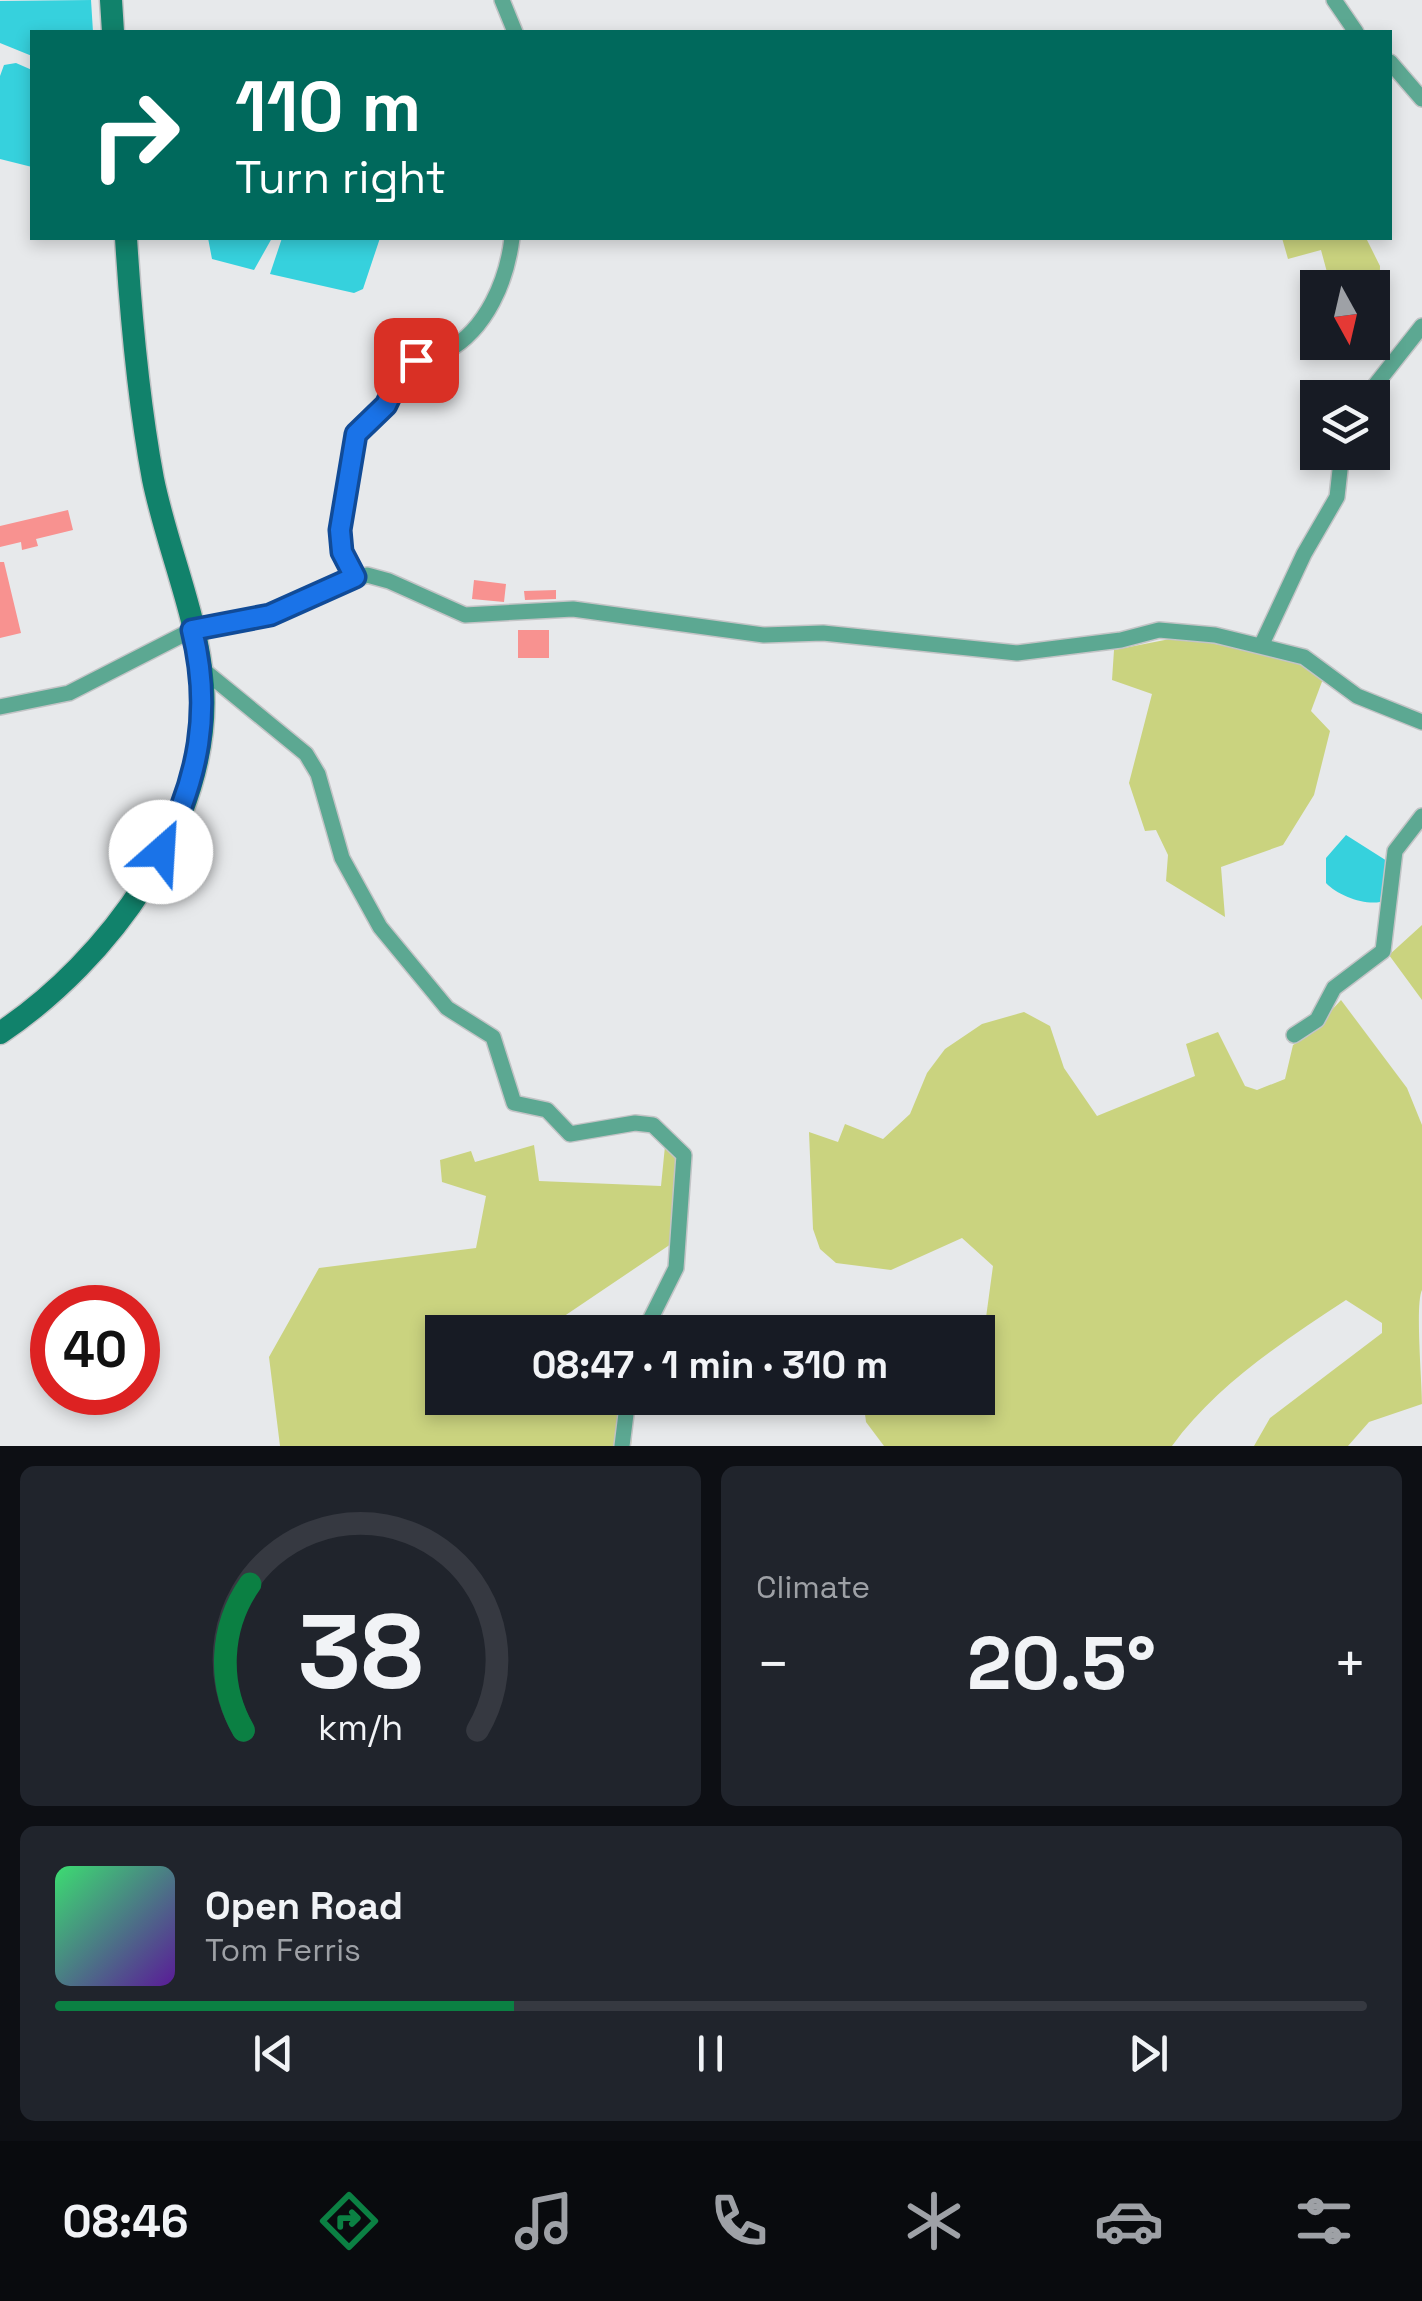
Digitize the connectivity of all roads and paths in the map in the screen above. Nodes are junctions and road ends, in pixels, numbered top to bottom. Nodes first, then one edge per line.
1 (112, 0) edge
2 (502, 0) edge
3 (1334, 0) edge
4 (113, 30) edge
5 (514, 30) edge
6 (1355, 30) edge
7 (1392, 64) edge
8 (1422, 99) edge
9 (126, 240) edge
10 (512, 240) edge
11 (1422, 326) edge
12 (1379, 380) edge
13 (1340, 470) edge
14 (355, 577) junction
15 (192, 630) junction
16 (1261, 646) junction
17 (201, 668) junction
18 (0, 708) edge
19 (1422, 722) edge
20 (1422, 816) edge
21 (0, 1033) edge
22 (1294, 1035) dead end
23 (652, 1315) edge
24 (626, 1415) edge
25 (622, 1446) edge

1 - 4 street
2 - 5 street
3 - 6 street
7 - 8 street
9 - 15 street
10 - 14 street
11 - 12 street
13 - 16 street
14 - 15 street
14 - 16 street
15 - 17 street
15 - 18 street
16 - 19 street
17 - 21 street
17 - 23 street
20 - 22 street
24 - 25 street

